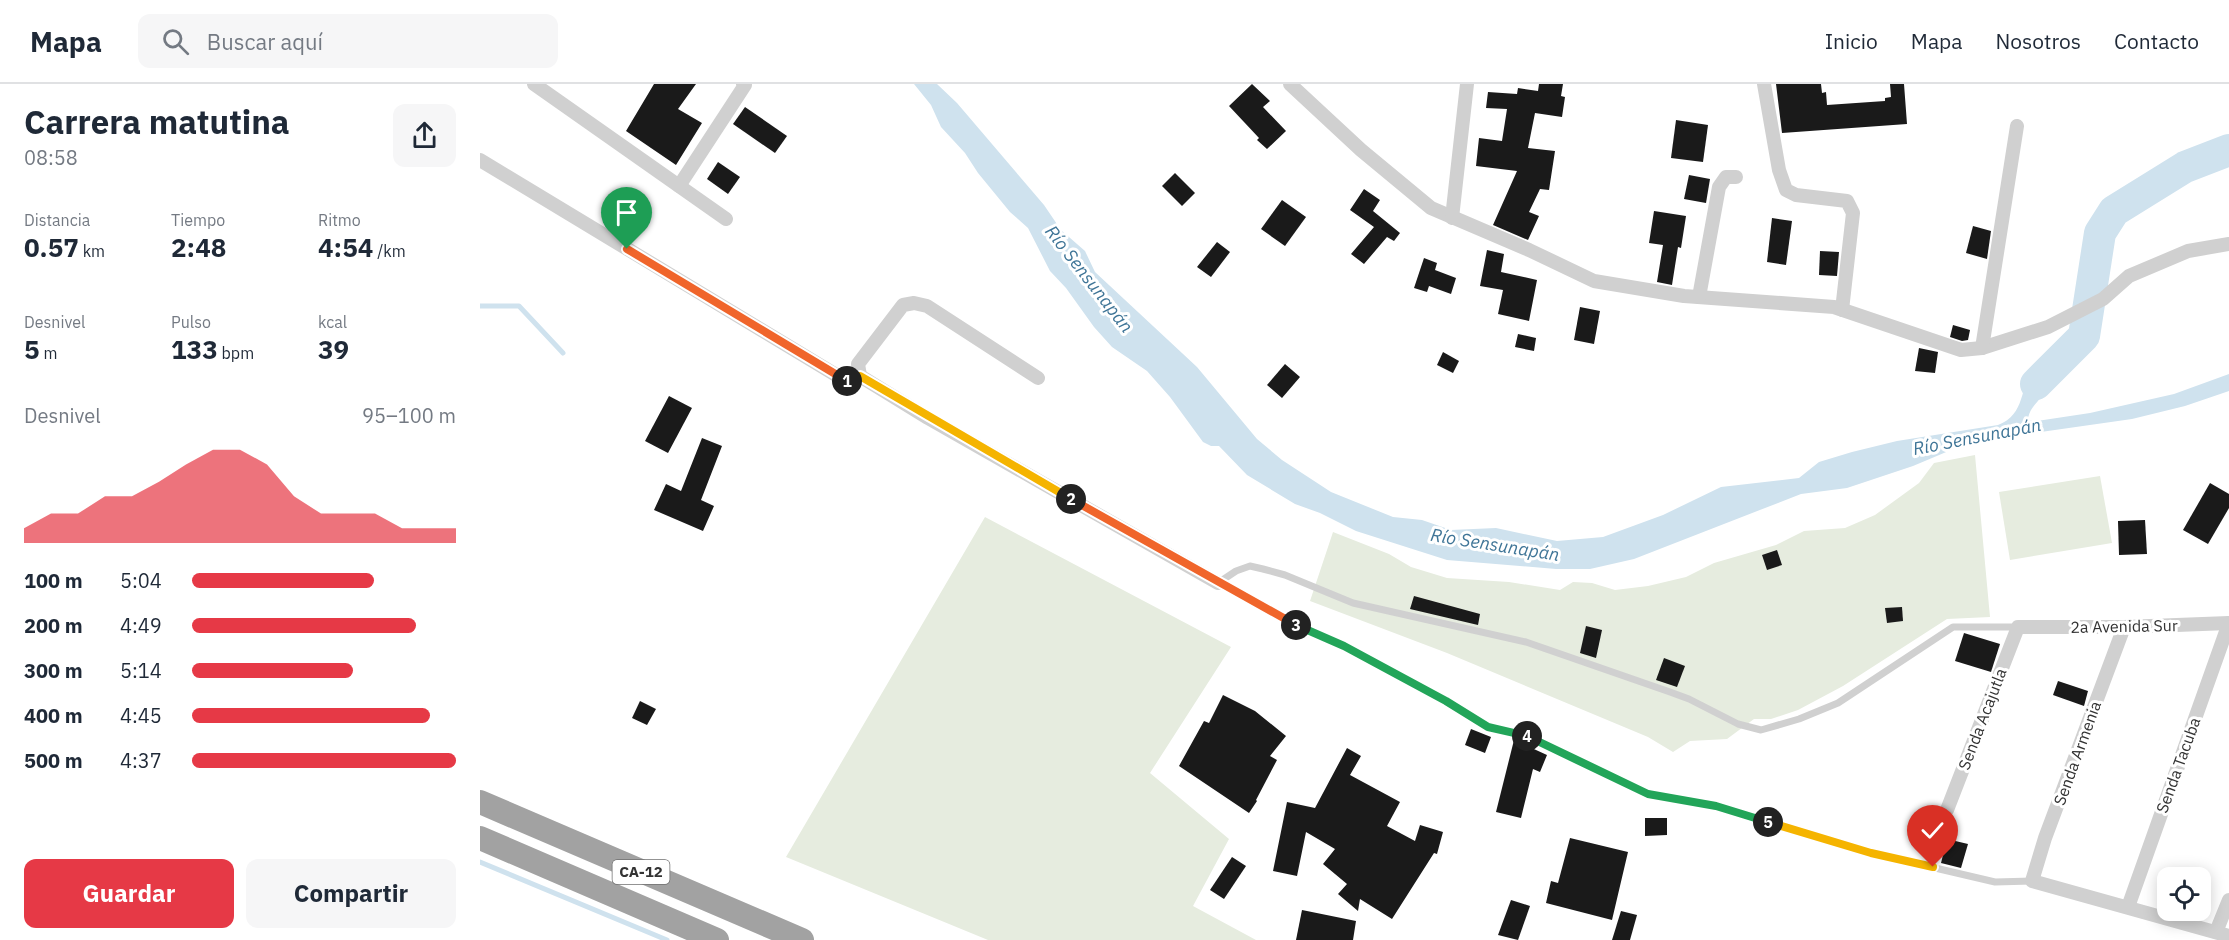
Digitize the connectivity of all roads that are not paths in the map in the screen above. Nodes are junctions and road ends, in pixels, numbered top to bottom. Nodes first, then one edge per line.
1 (534, 84) edge
2 (744, 84) edge
3 (1290, 84) edge
4 (1467, 84) edge
5 (1764, 84) edge
6 (2017, 126) dead end
7 (480, 160) edge
8 (1736, 177) dead end
9 (679, 186) junction
10 (1452, 218) junction
11 (726, 219) dead end
12 (2229, 244) edge
13 (1699, 297) junction
14 (1842, 310) junction
15 (1982, 348) junction
16 (860, 376) junction
17 (1038, 378) dead end
18 (1218, 583) junction
19 (2229, 623) edge
20 (2018, 627) junction
21 (2124, 627) junction
22 (480, 802) edge
23 (1947, 810) dead end
24 (480, 838) edge
25 (2032, 881) junction
26 (2229, 900) edge
27 (2128, 908) junction
28 (2223, 934) edge
29 (717, 940) edge
30 (802, 940) edge

1 - 9 street
2 - 9 street
3 - 10 street
4 - 10 street
5 - 14 street
6 - 15 street
7 - 16 street
8 - 13 street
9 - 11 street
10 - 13 street
12 - 15 street
13 - 14 street
14 - 15 street
16 - 17 street
16 - 18 street
18 - 20 lane
18 - 25 lane
19 - 21 street, 2a Avenida Sur
19 - 27 street, Senda Tacuba
20 - 21 street, 2a Avenida Sur
20 - 23 street, Senda Acajutla
21 - 25 street, Senda Armenia
22 - 30 highway, CA-12
24 - 29 highway, CA-12
25 - 27 street
26 - 28 street
27 - 28 street

